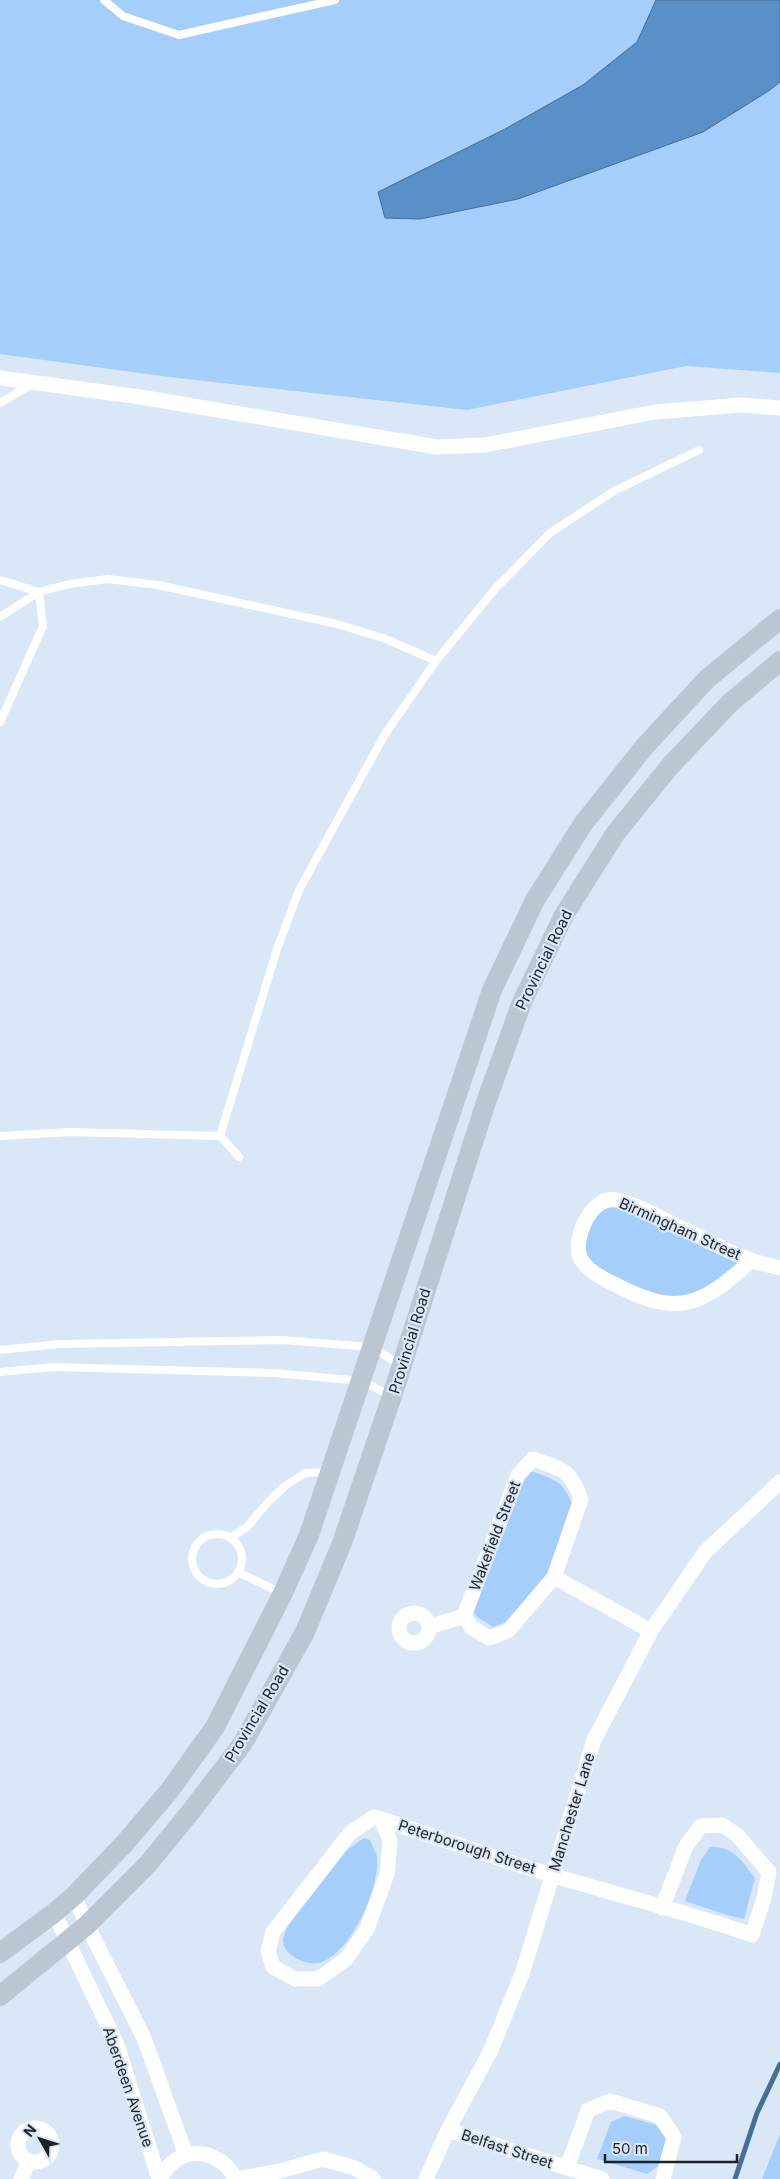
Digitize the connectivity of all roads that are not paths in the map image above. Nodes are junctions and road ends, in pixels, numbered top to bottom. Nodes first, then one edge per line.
1 (104, 0) edge
2 (335, 0) edge
3 (0, 378) edge
4 (32, 384) junction
5 (0, 403) edge
6 (780, 408) edge
7 (699, 450) dead end
8 (0, 580) edge
9 (40, 592) junction
10 (0, 617) edge
11 (780, 619) edge
12 (436, 661) junction
13 (780, 661) edge
14 (0, 722) edge
15 (570, 844) junction
16 (598, 860) junction
17 (0, 1136) edge
18 (220, 1136) junction
19 (239, 1157) dead end
20 (751, 1261) junction
21 (780, 1268) edge
22 (371, 1348) junction
23 (0, 1350) edge
24 (401, 1365) junction
25 (0, 1372) edge
26 (362, 1381) junction
27 (392, 1396) junction
28 (330, 1472) junction
29 (780, 1482) edge
30 (230, 1538) junction
31 (238, 1572) junction
32 (554, 1577) junction
33 (283, 1594) junction
34 (464, 1616) junction
35 (429, 1627) dead end
36 (651, 1631) junction
37 (381, 1819) junction
38 (552, 1875) junction
39 (74, 1896) junction
40 (662, 1908) junction
41 (54, 1913) junction
42 (87, 1925) junction
43 (67, 1942) junction
44 (0, 1953) edge
45 (0, 1996) edge
46 (448, 2130) junction
47 (186, 2155) junction
48 (29, 2162) dead end
49 (567, 2168) junction
50 (21, 2179) edge
51 (159, 2179) edge
52 (236, 2179) edge
53 (373, 2179) edge
54 (426, 2179) edge
55 (602, 2179) edge
56 (663, 2179) edge

1 - 2 lane
3 - 4 street
4 - 5 lane
4 - 6 street
7 - 12 lane
8 - 9 lane
9 - 10 lane
9 - 12 lane
9 - 14 lane
11 - 15 street, Provincial Road
12 - 18 lane
13 - 16 street, Provincial Road
15 - 16 street
15 - 22 street, Provincial Road
16 - 24 street, Provincial Road
17 - 18 lane
18 - 19 lane
20 - 20 street, Birmingham Street
20 - 21 street, Birmingham Street
22 - 23 lane
22 - 24 lane
22 - 26 street, Provincial Road
24 - 27 street, Provincial Road
25 - 26 lane
26 - 27 lane
26 - 28 street, Provincial Road
27 - 42 street, Provincial Road
28 - 30 lane
28 - 33 street, Provincial Road
29 - 36 street, Manchester Lane
30 - 31 lane
30 - 31 lane
31 - 33 lane
32 - 34 street, Wakefield Street
32 - 34 street, Wakefield Street
32 - 36 street
33 - 39 street, Provincial Road
34 - 35 street
36 - 38 street, Manchester Lane
37 - 37 street, Peterborough Street
37 - 38 street, Peterborough Street
38 - 40 street, Peterborough Street
38 - 46 street, Manchester Lane
39 - 41 street, Provincial Road
39 - 42 street, Aberdeen Avenue
40 - 40 street, Peterborough Street
41 - 43 street, Aberdeen Avenue
41 - 44 street, Provincial Road
42 - 43 street, Provincial Road
42 - 47 street, Aberdeen Avenue
43 - 45 street, Provincial Road
43 - 51 street, Aberdeen Avenue
46 - 49 street, Belfast Street
46 - 54 street, Manchester Lane
47 - 51 street
47 - 52 street
48 - 50 street
49 - 55 street, Belfast Street
49 - 56 street, Belfast Street
52 - 53 street

